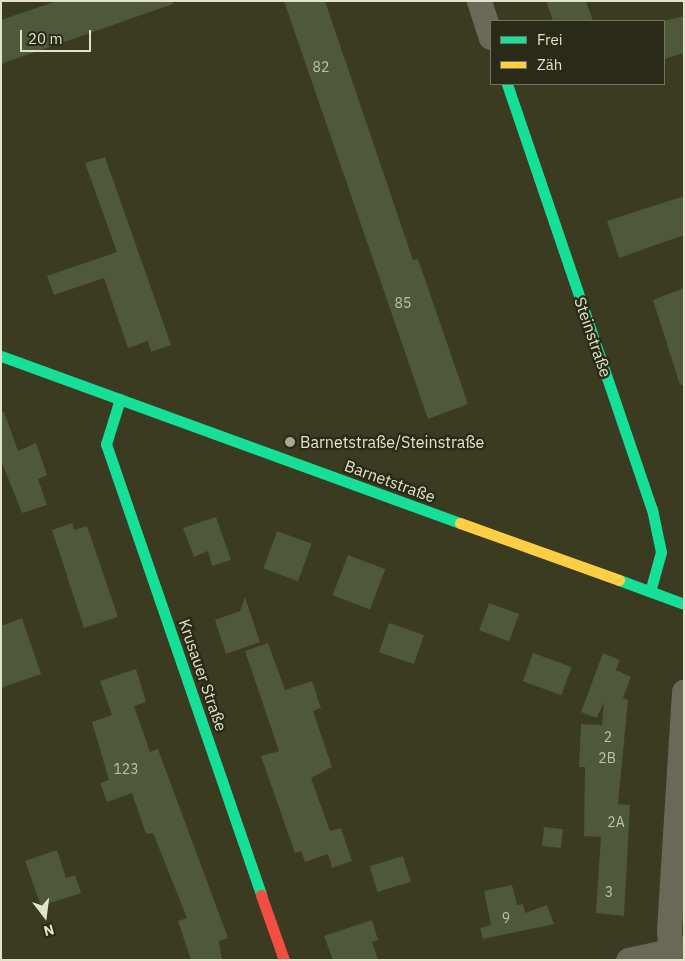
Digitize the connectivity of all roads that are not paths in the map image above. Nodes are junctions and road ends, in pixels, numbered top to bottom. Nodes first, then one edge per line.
1 (479, 1) edge
2 (490, 35) edge
3 (507, 85) edge
4 (1, 356) edge
5 (120, 399) junction
6 (650, 592) junction
7 (684, 604) edge
8 (684, 691) edge
9 (675, 953) edge
10 (284, 960) edge
11 (628, 960) edge

1 - 2 street
3 - 6 street, Steinstraße
4 - 5 street, Barnetstraße
5 - 6 street, Barnetstraße
5 - 10 street, Krusauer Straße
6 - 7 street, Barnetstraße
8 - 9 street
9 - 11 street

